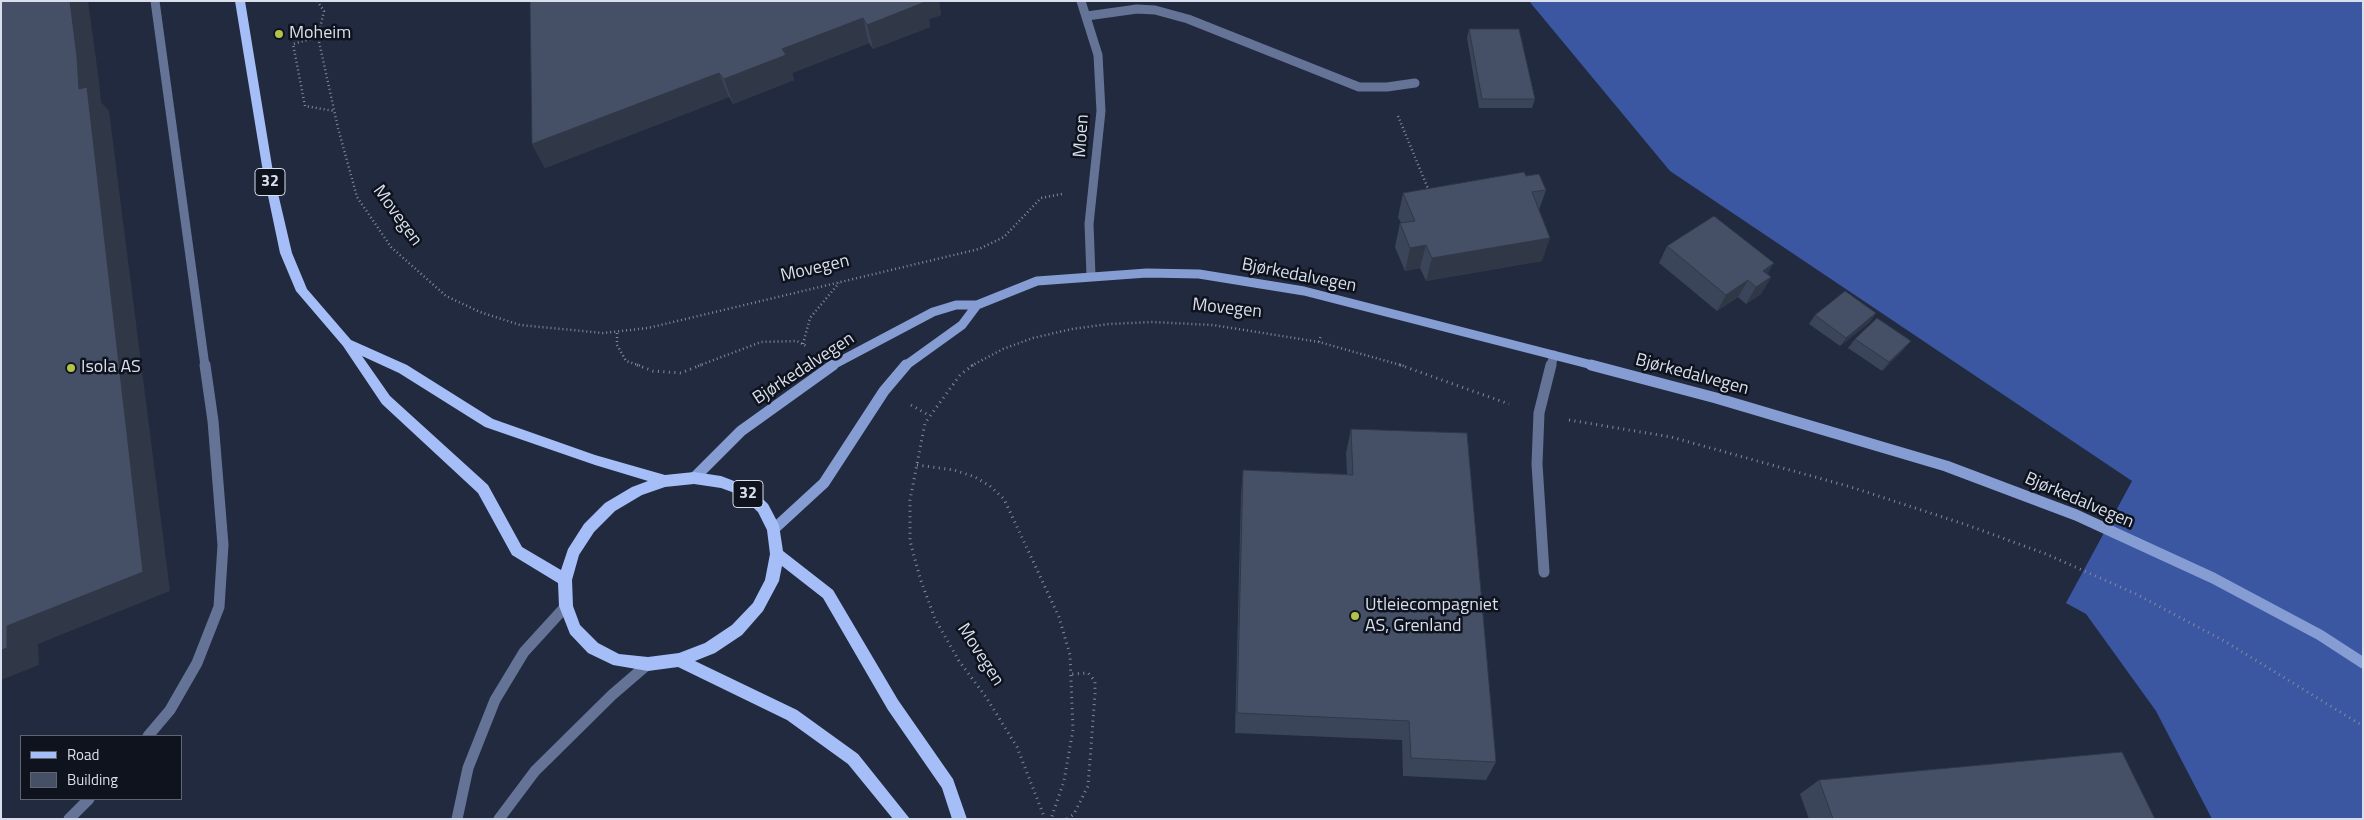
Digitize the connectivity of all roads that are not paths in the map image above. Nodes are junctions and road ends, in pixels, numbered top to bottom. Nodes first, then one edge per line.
1 (155, 1) edge
2 (240, 1) edge
3 (1081, 1) edge
4 (1087, 16) junction
5 (1415, 83) dead end
6 (1091, 276) junction
7 (977, 305) junction
8 (347, 343) junction
9 (1554, 355) junction
10 (694, 478) junction
11 (665, 481) junction
12 (774, 529) junction
13 (777, 554) junction
14 (1544, 572) dead end
15 (565, 580) junction
16 (566, 606) junction
17 (679, 660) junction
18 (2363, 663) edge
19 (648, 664) junction
20 (149, 735) edge
21 (88, 800) edge
22 (69, 819) edge
23 (457, 819) edge
24 (499, 819) edge
25 (903, 819) edge
26 (960, 819) edge

1 - 20 street
2 - 8 main road, 32
3 - 4 street, Moen
4 - 5 street
4 - 6 street, Moen
6 - 7 main road, Bjørkedalvegen
6 - 9 main road, Bjørkedalvegen
7 - 10 main road, Bjørkedalvegen
7 - 12 main road
8 - 11 main road, 32
8 - 15 main road, 32
9 - 14 street
9 - 18 main road, Bjørkedalvegen
10 - 11 main road, 32
10 - 12 main road, 32
11 - 15 main road, 32
12 - 13 main road, 32
13 - 17 main road, 32
13 - 26 main road
15 - 16 main road, 32
16 - 19 main road, 32
16 - 23 street
17 - 19 main road, 32
17 - 25 main road
19 - 24 street
21 - 22 street

